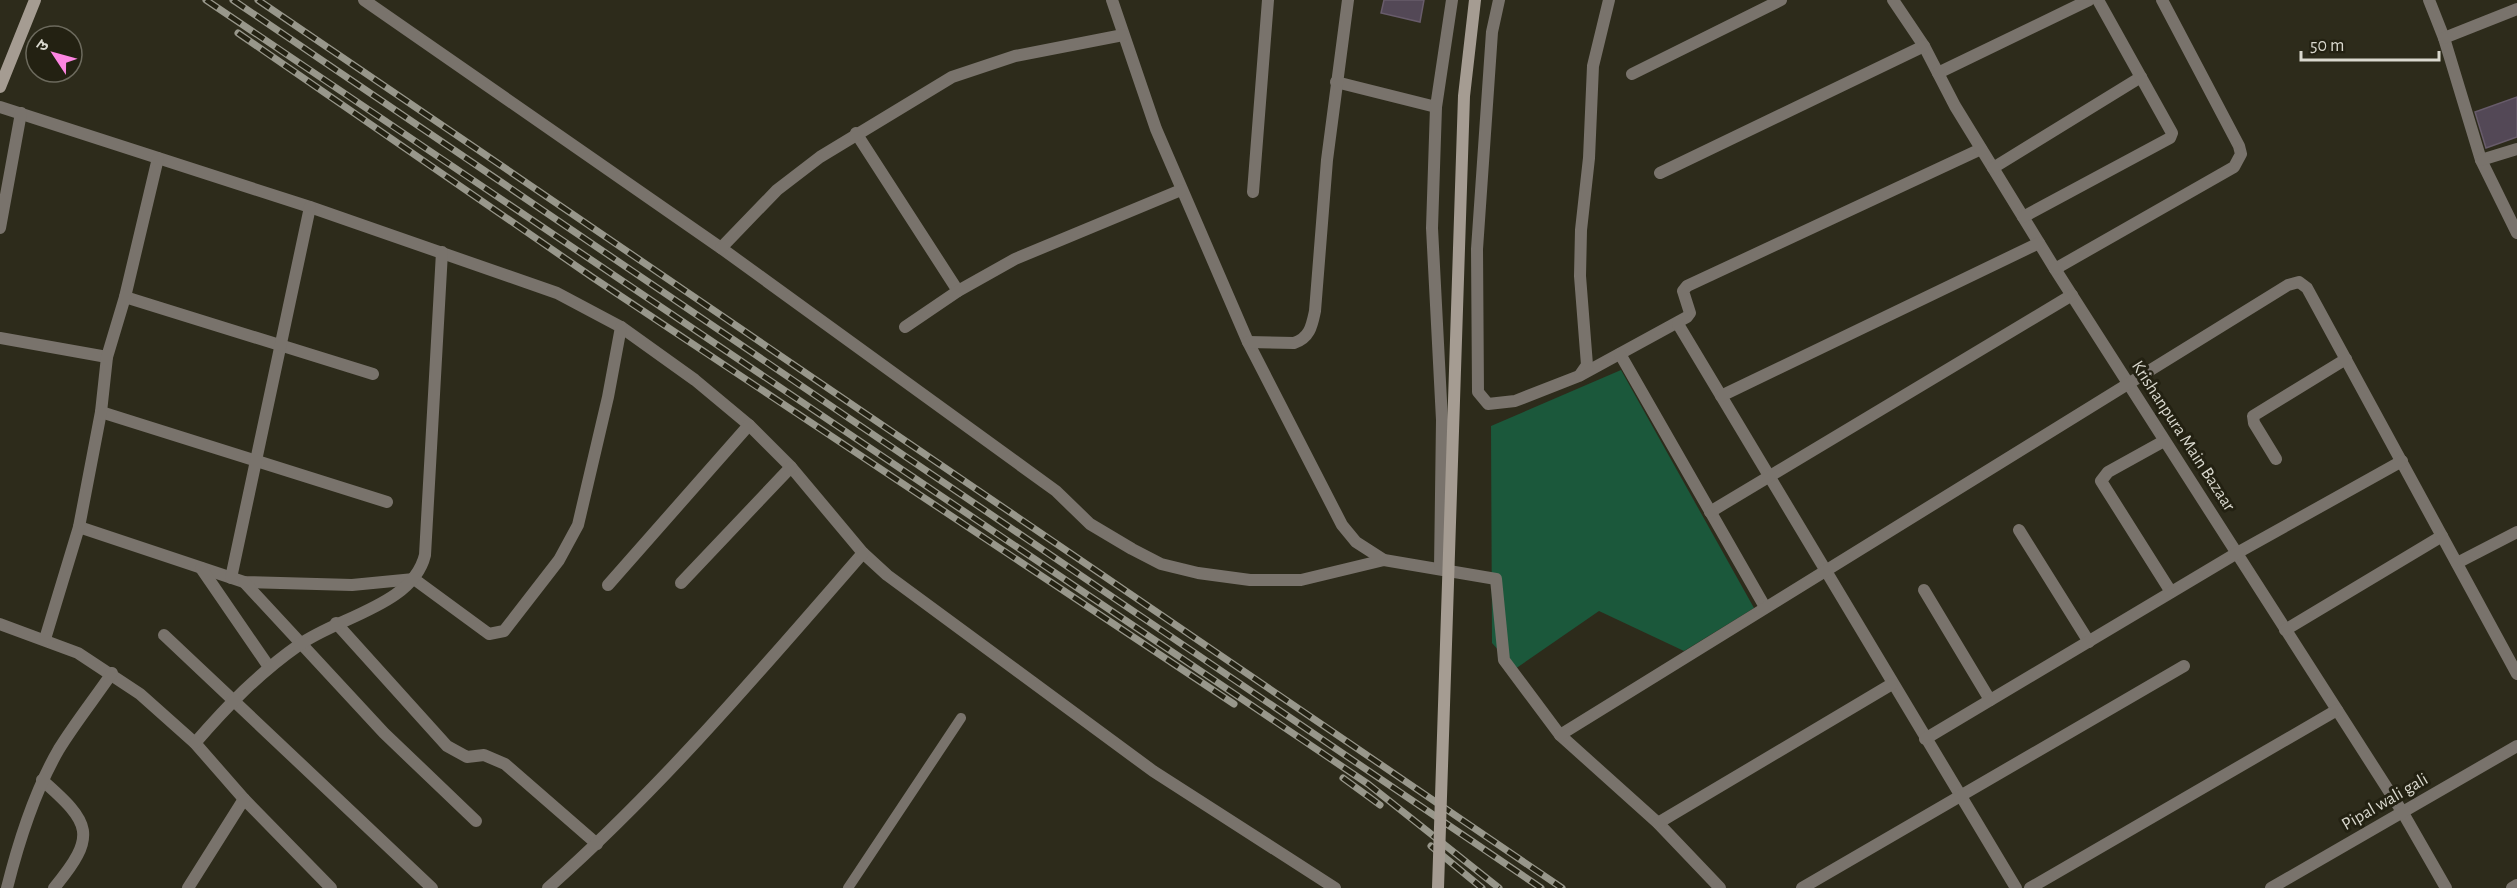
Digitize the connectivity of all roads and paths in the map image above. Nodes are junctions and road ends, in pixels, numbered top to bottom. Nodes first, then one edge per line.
1 (35, 0) edge
2 (364, 0) edge
3 (1112, 0) edge
4 (1268, 0) edge
5 (1348, 0) edge
6 (1452, 0) edge
7 (1476, 0) edge
8 (1499, 0) edge
9 (1609, 0) edge
10 (1781, 0) edge
11 (1893, 0) edge
12 (2089, 0) edge
13 (2098, 0) edge
14 (2162, 0) edge
15 (2429, 0) edge
16 (2517, 9) edge
17 (1123, 35) junction
18 (2444, 38) junction
19 (1924, 46) junction
20 (1938, 72) junction
21 (1632, 74) dead end
22 (2141, 77) junction
23 (1336, 82) junction
24 (0, 87) edge
25 (0, 107) edge
26 (1436, 107) junction
27 (21, 113) junction
28 (856, 134) junction
29 (1981, 149) junction
30 (2517, 149) edge
31 (158, 158) junction
32 (2481, 160) junction
33 (1993, 168) junction
34 (1660, 173) dead end
35 (1181, 190) junction
36 (1252, 192) dead end
37 (310, 207) junction
38 (2023, 217) junction
39 (0, 228) edge
40 (2517, 233) edge
41 (2039, 243) junction
42 (721, 248) junction
43 (442, 252) junction
44 (2055, 269) junction
45 (958, 291) junction
46 (2072, 295) junction
47 (125, 297) junction
48 (1678, 324) junction
49 (621, 327) junction
50 (904, 327) dead end
51 (0, 338) edge
52 (1248, 342) junction
53 (282, 345) junction
54 (1620, 354) junction
55 (106, 357) junction
56 (2346, 359) junction
57 (373, 374) dead end
58 (1579, 376) junction
59 (2129, 385) junction
60 (1721, 396) junction
61 (101, 412) junction
62 (749, 425) junction
63 (2164, 441) junction
64 (2276, 459) dead end
65 (257, 461) junction
66 (2402, 462) junction
67 (791, 467) junction
68 (1768, 477) junction
69 (387, 502) dead end
70 (1710, 512) junction
71 (79, 527) junction
72 (2019, 530) dead end
73 (2517, 532) edge
74 (2442, 536) junction
75 (863, 553) junction
76 (2237, 554) junction
77 (1384, 560) junction
78 (2457, 562) junction
79 (201, 568) junction
80 (1440, 569) junction
81 (1824, 570) junction
82 (231, 578) junction
83 (414, 579) junction
84 (244, 582) junction
85 (681, 583) dead end
86 (608, 585) dead end
87 (1924, 590) dead end
88 (2171, 592) junction
89 (1765, 607) junction
90 (336, 623) junction
91 (0, 624) edge
92 (2285, 630) junction
93 (164, 635) dead end
94 (45, 639) junction
95 (2089, 642) junction
96 (300, 644) junction
97 (2184, 666) dead end
98 (269, 667) junction
99 (112, 673) junction
100 (2517, 674) edge
101 (1892, 684) junction
102 (232, 699) junction
103 (1990, 700) junction
104 (2337, 710) junction
105 (961, 718) dead end
106 (1560, 735) junction
107 (1925, 739) junction
108 (195, 743) junction
109 (2517, 746) edge
110 (42, 780) junction
111 (1960, 796) junction
112 (244, 799) junction
113 (2403, 813) junction
114 (476, 821) dead end
115 (1658, 823) junction
116 (597, 844) junction
117 (2517, 885) edge
118 (7, 888) edge
119 (54, 888) edge
120 (188, 888) edge
121 (331, 888) edge
122 (432, 888) edge
123 (548, 888) edge
124 (848, 888) edge
125 (1335, 888) edge
126 (1438, 888) edge
127 (1720, 888) edge
128 (1802, 888) edge
129 (2016, 888) edge
130 (2030, 888) edge
131 (2271, 888) edge
132 (2446, 888) edge
133 (2512, 888) edge

1 - 24 main road
2 - 42 street
3 - 17 street
4 - 36 street
5 - 23 street
6 - 26 street
7 - 126 main road, bridge
8 - 58 street
9 - 58 street
10 - 21 street
11 - 19 street, Krishanpura Main Bazaar
12 - 20 street
13 - 22 street
14 - 44 street
15 - 18 street
16 - 18 street
17 - 28 street
17 - 35 street
18 - 32 street
19 - 20 street, Krishanpura Main Bazaar
19 - 34 street
20 - 29 street, Krishanpura Main Bazaar
22 - 33 street
22 - 38 street
23 - 26 street
23 - 52 street
25 - 27 street
26 - 80 street
27 - 31 street
27 - 39 street
28 - 42 street
28 - 45 street
29 - 33 street, Krishanpura Main Bazaar
29 - 48 street
30 - 32 street
31 - 37 street
31 - 47 street
32 - 40 street
33 - 38 street, Krishanpura Main Bazaar
35 - 45 street
35 - 52 street
37 - 43 street
37 - 53 street
38 - 41 street, Krishanpura Main Bazaar
41 - 44 street, Krishanpura Main Bazaar
41 - 60 street
42 - 77 street
43 - 49 street
43 - 83 street
44 - 46 street, Krishanpura Main Bazaar
45 - 50 street
46 - 59 street, Krishanpura Main Bazaar
46 - 68 street
47 - 53 street
47 - 55 street
48 - 54 street
48 - 60 street
49 - 62 street
49 - 83 street
51 - 55 street
52 - 77 street
53 - 57 street
53 - 65 street
54 - 58 street
54 - 70 street
55 - 61 street
56 - 59 street
56 - 64 street
56 - 66 street
59 - 63 street, Krishanpura Main Bazaar
59 - 81 street
60 - 68 street
61 - 65 street
61 - 71 street
62 - 67 street
62 - 86 street
63 - 76 street, Krishanpura Main Bazaar
63 - 88 street
65 - 69 street
65 - 82 street
66 - 74 street
66 - 76 street
67 - 75 street
67 - 85 street
68 - 70 street
68 - 81 street
70 - 89 street
71 - 79 street
71 - 94 street
72 - 95 street
73 - 78 street
74 - 78 street
74 - 92 street
75 - 116 street
75 - 125 street
76 - 88 street
76 - 92 street, Krishanpura Main Bazaar
77 - 80 street
78 - 100 street
79 - 82 street
79 - 98 street
80 - 106 street
81 - 89 street
81 - 101 street
82 - 84 street
83 - 84 street
83 - 90 street
84 - 96 street
87 - 103 street
88 - 95 street
89 - 106 street
90 - 96 street
90 - 116 street
91 - 94 street
92 - 104 street, Krishanpura Main Bazaar
93 - 102 street
94 - 99 street
95 - 103 street
96 - 98 street
96 - 114 street
97 - 111 street
98 - 102 street
99 - 108 street
99 - 110 street
101 - 107 street
101 - 115 street
102 - 108 street
102 - 122 street
103 - 107 street
104 - 113 street, Krishanpura Main Bazaar
104 - 130 street
105 - 124 lane
106 - 115 street
107 - 111 street
108 - 112 street
109 - 113 street, Pipal wali gali
110 - 118 street
110 - 119 street
111 - 128 street
111 - 129 street
112 - 120 street
112 - 121 street
113 - 131 street, Pipal wali gali
113 - 132 street, Krishanpura Main Bazaar
115 - 127 street
116 - 123 street
117 - 133 street

